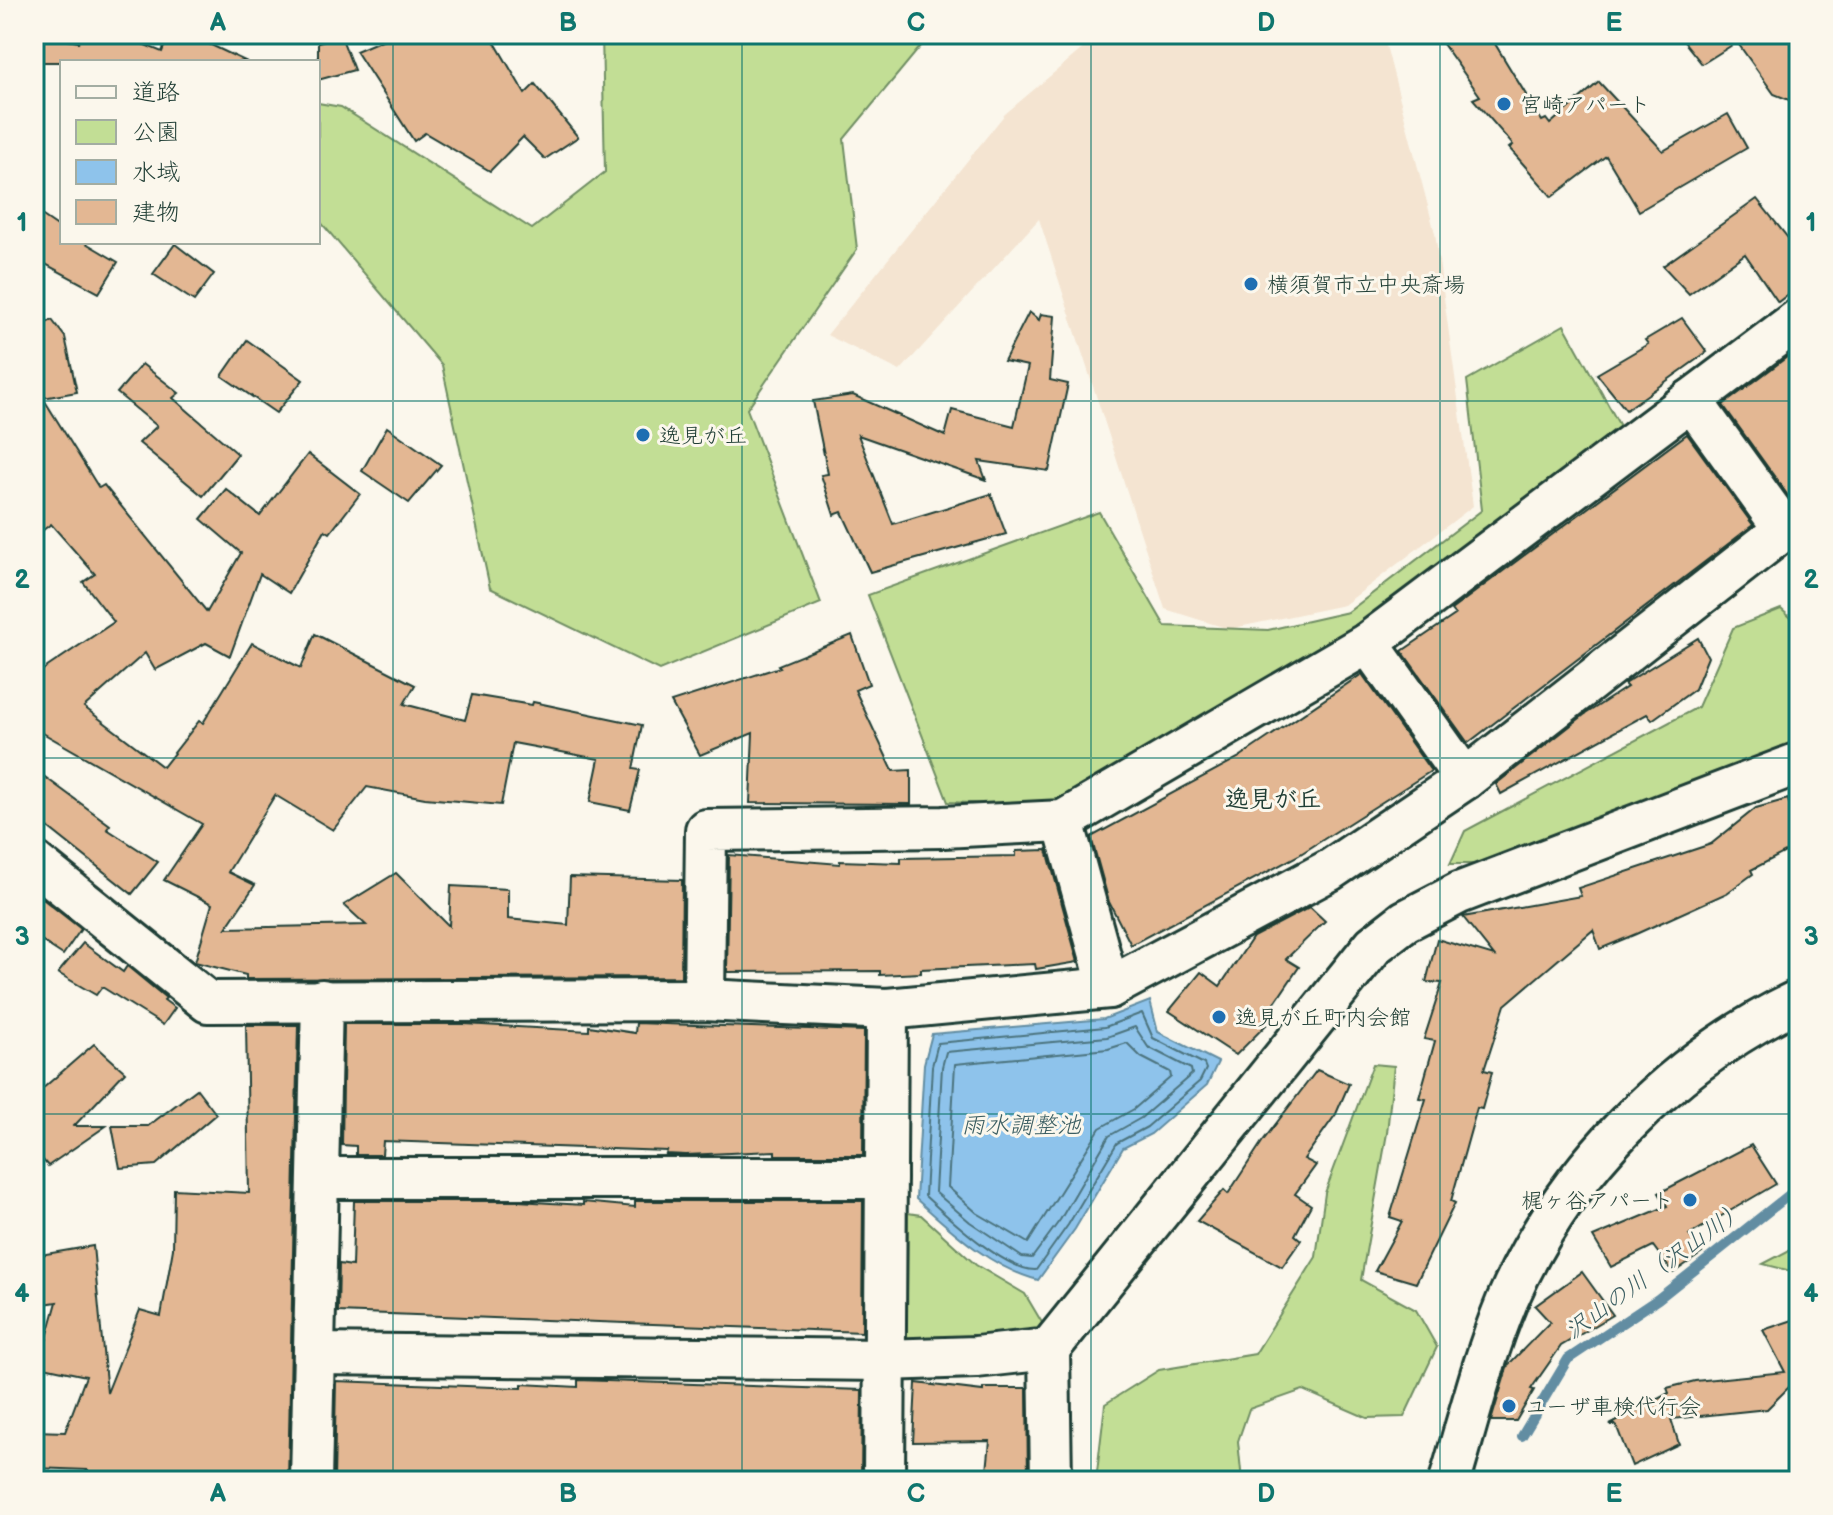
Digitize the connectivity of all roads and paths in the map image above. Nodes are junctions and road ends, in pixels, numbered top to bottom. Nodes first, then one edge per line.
1 (1799, 319) edge
2 (1691, 400) junction
3 (1792, 523) edge
4 (1368, 643) junction
5 (1799, 763) edge
6 (1465, 779) junction
7 (1063, 821) junction
8 (34, 862) edge
9 (1109, 988) junction
10 (322, 1000) junction
11 (704, 1000) junction
12 (1799, 1000) edge
13 (887, 1009) junction
14 (320, 1178) junction
15 (886, 1178) junction
16 (1049, 1349) junction
17 (314, 1354) junction
18 (884, 1360) junction
19 (311, 1481) edge
20 (884, 1481) edge
21 (1051, 1481) edge
22 (1450, 1481) edge

1 - 2 street
2 - 3 street
2 - 4 street
3 - 6 street
4 - 6 street
4 - 7 street
5 - 16 street
6 - 9 street
7 - 9 street
7 - 11 street
8 - 10 street
9 - 13 street
10 - 11 street
10 - 14 street
11 - 13 street
12 - 22 street
13 - 15 street
14 - 15 street
14 - 17 street
15 - 18 street
16 - 18 street
16 - 21 street
17 - 18 street
17 - 19 street
18 - 20 street

